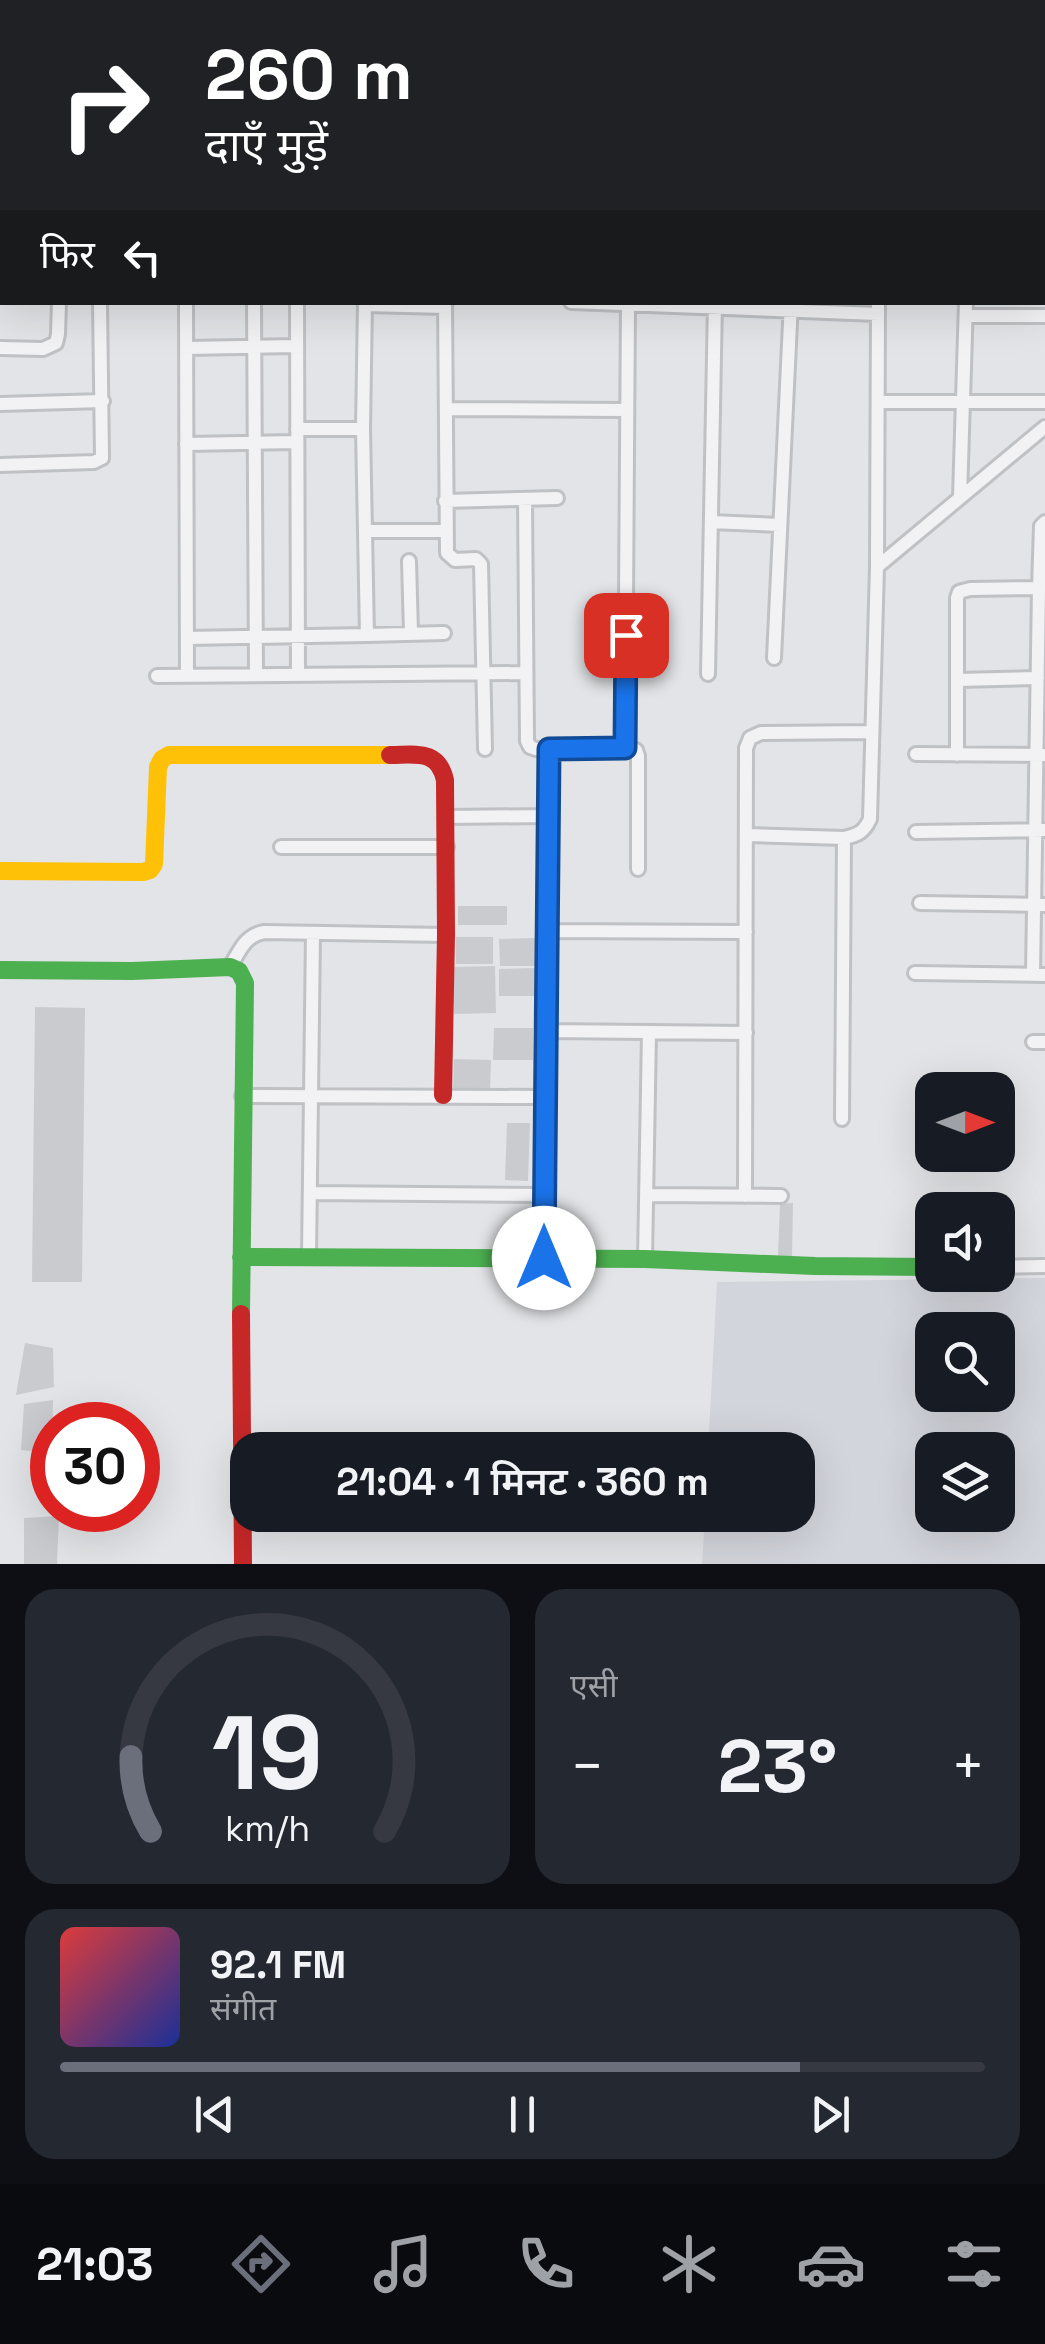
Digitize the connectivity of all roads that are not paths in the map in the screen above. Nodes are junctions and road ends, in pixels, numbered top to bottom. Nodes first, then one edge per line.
1 (59, 305) edge
2 (100, 305) edge
3 (186, 305) edge
4 (254, 305) edge
5 (297, 305) edge
6 (365, 305) edge
7 (445, 305) edge
8 (628, 305) edge
9 (715, 305) edge
10 (791, 307) edge
11 (878, 308) edge
12 (966, 309) edge
13 (1045, 316) edge
14 (297, 346) junction
15 (254, 347) junction
16 (0, 348) edge
17 (186, 348) junction
18 (103, 401) junction
19 (878, 402) junction
20 (964, 402) junction
21 (1045, 402) edge
22 (0, 404) edge
23 (446, 409) junction
24 (627, 410) junction
25 (1045, 428) edge
26 (363, 429) junction
27 (297, 435) junction
28 (253, 443) junction
29 (186, 444) junction
30 (0, 465) edge
31 (525, 498) junction
32 (557, 498) dead end
33 (960, 498) junction
34 (446, 501) junction
35 (711, 522) junction
36 (1045, 522) edge
37 (780, 525) junction
38 (365, 531) junction
39 (446, 531) junction
40 (409, 561) dead end
41 (876, 567) junction
42 (1039, 588) junction
43 (411, 633) junction
44 (444, 633) dead end
45 (367, 635) junction
46 (257, 636) junction
47 (298, 636) junction
48 (187, 638) junction
49 (774, 658) dead end
50 (484, 674) junction
51 (525, 674) junction
52 (708, 674) dead end
53 (256, 675) junction
54 (298, 675) junction
55 (157, 676) dead end
56 (188, 676) junction
57 (1038, 678) junction
58 (958, 680) junction
59 (872, 732) junction
60 (625, 748) junction
61 (485, 749) dead end
62 (549, 749) junction
63 (916, 754) dead end
64 (957, 755) junction
65 (1041, 755) edge
66 (548, 816) junction
67 (446, 817) junction
68 (1040, 830) edge
69 (916, 832) dead end
70 (746, 836) junction
71 (844, 838) junction
72 (281, 847) dead end
73 (447, 847) junction
74 (638, 868) dead end
75 (0, 871) edge
76 (920, 903) dead end
77 (1039, 905) edge
78 (547, 931) junction
79 (746, 932) junction
80 (313, 934) junction
81 (446, 935) junction
82 (230, 968) junction
83 (0, 970) edge
84 (915, 973) dead end
85 (1039, 975) edge
86 (547, 1031) junction
87 (648, 1032) junction
88 (746, 1034) junction
89 (443, 1095) junction
90 (242, 1096) junction
91 (311, 1096) junction
92 (546, 1097) junction
93 (842, 1119) dead end
94 (312, 1192) junction
95 (544, 1194) junction
96 (648, 1195) junction
97 (745, 1196) junction
98 (781, 1196) dead end
99 (309, 1256) junction
100 (241, 1257) junction
101 (544, 1258) junction
102 (646, 1259) junction
103 (1045, 1266) edge
104 (915, 1267) edge
105 (1015, 1267) edge
106 (243, 1564) edge

1 - 16 street
2 - 18 street
3 - 17 street
4 - 15 street
5 - 14 street
6 - 26 street
7 - 23 street
8 - 24 street
9 - 10 street
9 - 35 street
10 - 11 street
10 - 37 street
11 - 19 street
12 - 13 street
12 - 20 street
14 - 15 street
14 - 27 street
15 - 17 street
15 - 28 street
17 - 29 street
18 - 22 street
18 - 30 street
19 - 20 street
19 - 41 street
20 - 21 street
20 - 33 street
23 - 24 street
23 - 34 street
24 - 60 street
25 - 33 street
26 - 27 street
26 - 38 street
27 - 28 street
27 - 47 street
28 - 29 street
28 - 46 street
29 - 48 street
31 - 32 street
31 - 34 street
31 - 51 street
33 - 41 street
34 - 39 street
35 - 37 street
35 - 52 street
36 - 42 street
37 - 49 street
38 - 39 street
38 - 45 street
39 - 50 street
40 - 43 street
41 - 59 street
42 - 57 street
42 - 58 street
43 - 44 street
43 - 45 street
45 - 47 street
46 - 47 street
46 - 48 street
46 - 53 street
47 - 54 street
48 - 56 street
50 - 51 street
50 - 54 street
50 - 61 street
51 - 62 street
53 - 54 street
53 - 56 street
55 - 56 street
57 - 58 street
57 - 65 street
58 - 64 street
59 - 70 street
59 - 71 street
60 - 62 street
60 - 74 street
62 - 66 street
63 - 64 street
64 - 65 street
65 - 68 street
66 - 67 street
66 - 78 street
67 - 73 street
67 - 75 street
68 - 69 street
68 - 77 street
70 - 71 street
70 - 79 street
71 - 93 street
72 - 73 street
73 - 81 street
76 - 77 street
77 - 85 street
78 - 79 street
78 - 86 street
79 - 88 street
80 - 81 street
80 - 82 street
80 - 91 street
81 - 89 street
82 - 83 street
82 - 90 street
84 - 85 street
86 - 87 street
86 - 92 street
87 - 88 street
87 - 96 street
88 - 97 street
89 - 91 street
89 - 92 street
90 - 91 street
90 - 100 street
91 - 94 street
92 - 95 street
94 - 95 street
94 - 99 street
95 - 101 street
96 - 97 street
96 - 102 street
97 - 98 street
99 - 100 street
99 - 101 street
100 - 106 street
101 - 102 street
102 - 104 street
103 - 105 street

